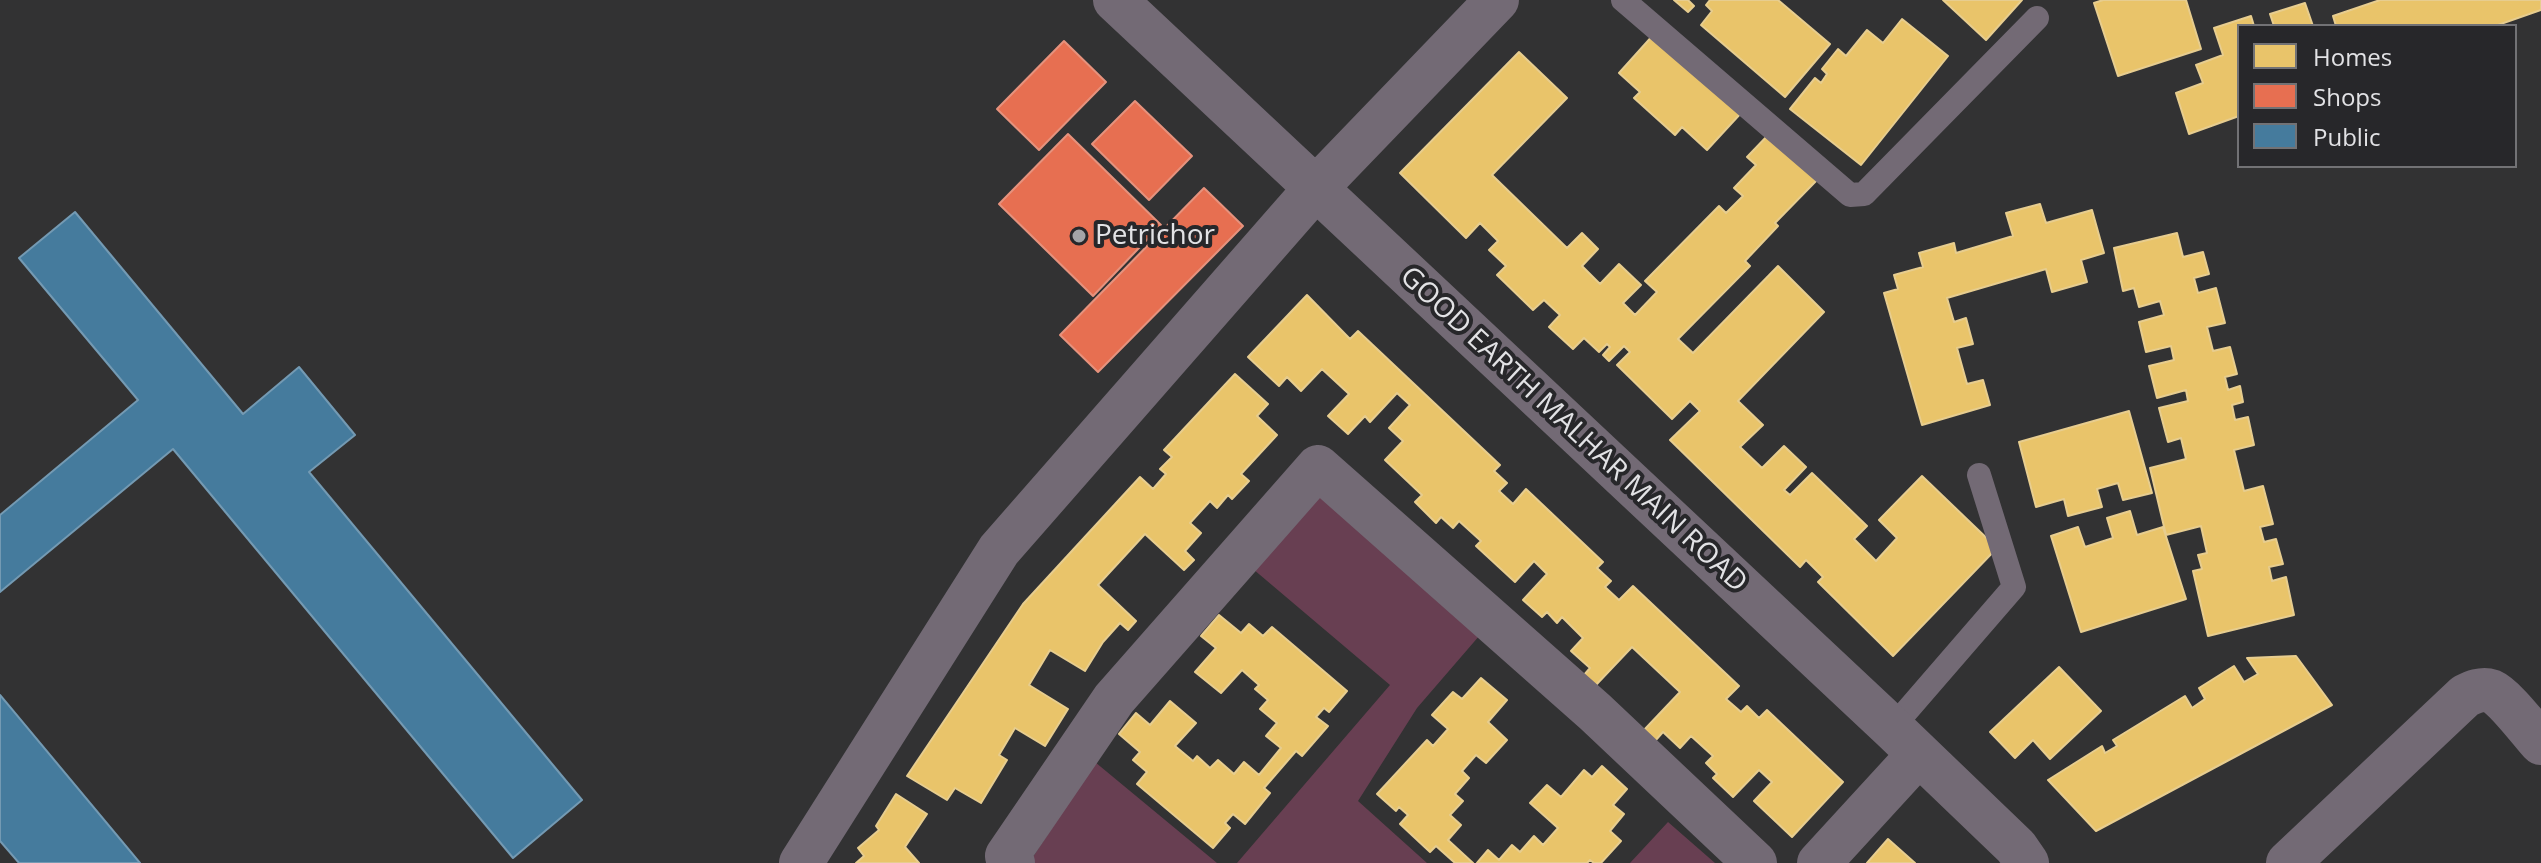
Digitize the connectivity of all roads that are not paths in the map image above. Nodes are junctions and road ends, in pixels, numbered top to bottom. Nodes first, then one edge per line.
1 (1115, 0) edge
2 (1497, 0) edge
3 (1623, 0) edge
4 (2037, 18) dead end
5 (1315, 189) junction
6 (1979, 475) dead end
7 (1906, 741) junction
8 (2541, 743) edge
9 (801, 863) edge
10 (1013, 863) edge
11 (1755, 863) edge
12 (1819, 863) edge
13 (2027, 863) edge
14 (2288, 863) edge

1 - 5 street, GOOD EARTH MALHAR MAIN ROAD
2 - 5 street
3 - 4 lane
5 - 7 street, GOOD EARTH MALHAR MAIN ROAD
5 - 9 street
6 - 7 lane
7 - 12 street
7 - 13 street, GOOD EARTH MALHAR MAIN ROAD
8 - 14 street
10 - 11 street

